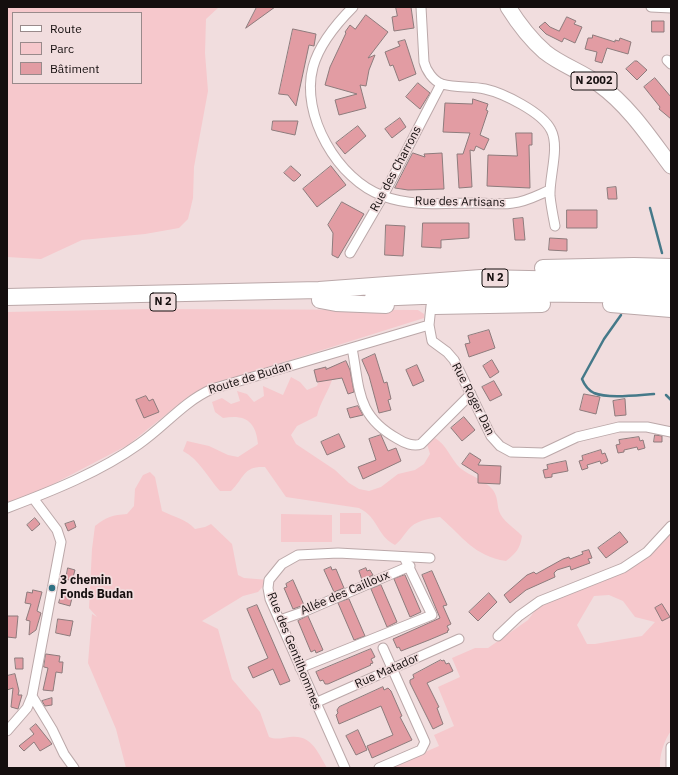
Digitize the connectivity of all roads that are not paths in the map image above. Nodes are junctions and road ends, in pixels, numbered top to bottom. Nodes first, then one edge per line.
1 (353, 7) edge
2 (421, 7) edge
3 (508, 7) edge
4 (651, 7) edge
5 (671, 8) edge
6 (441, 84) junction
7 (671, 166) edge
8 (550, 190) junction
9 (383, 196) junction
10 (555, 226) dead end
11 (350, 253) dead end
12 (671, 267) edge
13 (671, 282) edge
14 (319, 295) junction
15 (671, 295) edge
16 (7, 297) edge
17 (7, 304) edge
18 (431, 306) junction
19 (671, 308) edge
20 (429, 325) junction
21 (352, 348) junction
22 (472, 394) junction
23 (671, 432) edge
24 (33, 498) junction
25 (7, 508) edge
26 (671, 526) edge
27 (404, 557) junction
28 (430, 558) dead end
29 (410, 566) junction
30 (280, 620) junction
31 (498, 636) dead end
32 (459, 639) dead end
33 (383, 648) dead end
34 (300, 668) junction
35 (392, 669) junction
36 (32, 696) junction
37 (315, 703) junction
38 (7, 732) edge
39 (671, 747) edge
40 (74, 768) edge
41 (345, 768) edge
42 (379, 768) edge
43 (671, 768) edge

1 - 9 street, Rue des Artisans
2 - 6 street
3 - 7 main road, N 2002
4 - 5 street
6 - 8 street
6 - 9 street, Rue des Charrons
8 - 9 street, Rue des Artisans
8 - 10 street
9 - 11 street, Rue des Charrons
12 - 14 highway
13 - 14 highway, N 2
14 - 15 highway, N 2
14 - 16 highway, N 2
14 - 17 highway, N 2
14 - 18 highway
18 - 19 highway
18 - 20 street
20 - 21 street, Route de Budan
20 - 22 street, Rue Roger Dan
21 - 22 street
21 - 24 street, Route de Budan
22 - 23 street, Rue Roger Dan
24 - 25 street, Route de Budan
24 - 36 street
26 - 31 street
27 - 28 street, Rue des Gentilhommes
27 - 29 street
27 - 30 street, Rue des Gentilhommes
29 - 30 street, Allée des Cailloux
29 - 34 street
30 - 34 street, Rue des Gentilhommes
32 - 35 street, Rue Matador
33 - 35 street
34 - 37 street, Rue des Gentilhommes
35 - 37 street, Rue Matador
35 - 42 street
36 - 38 street
36 - 40 street
37 - 41 street, Rue des Gentilhommes
39 - 43 street

